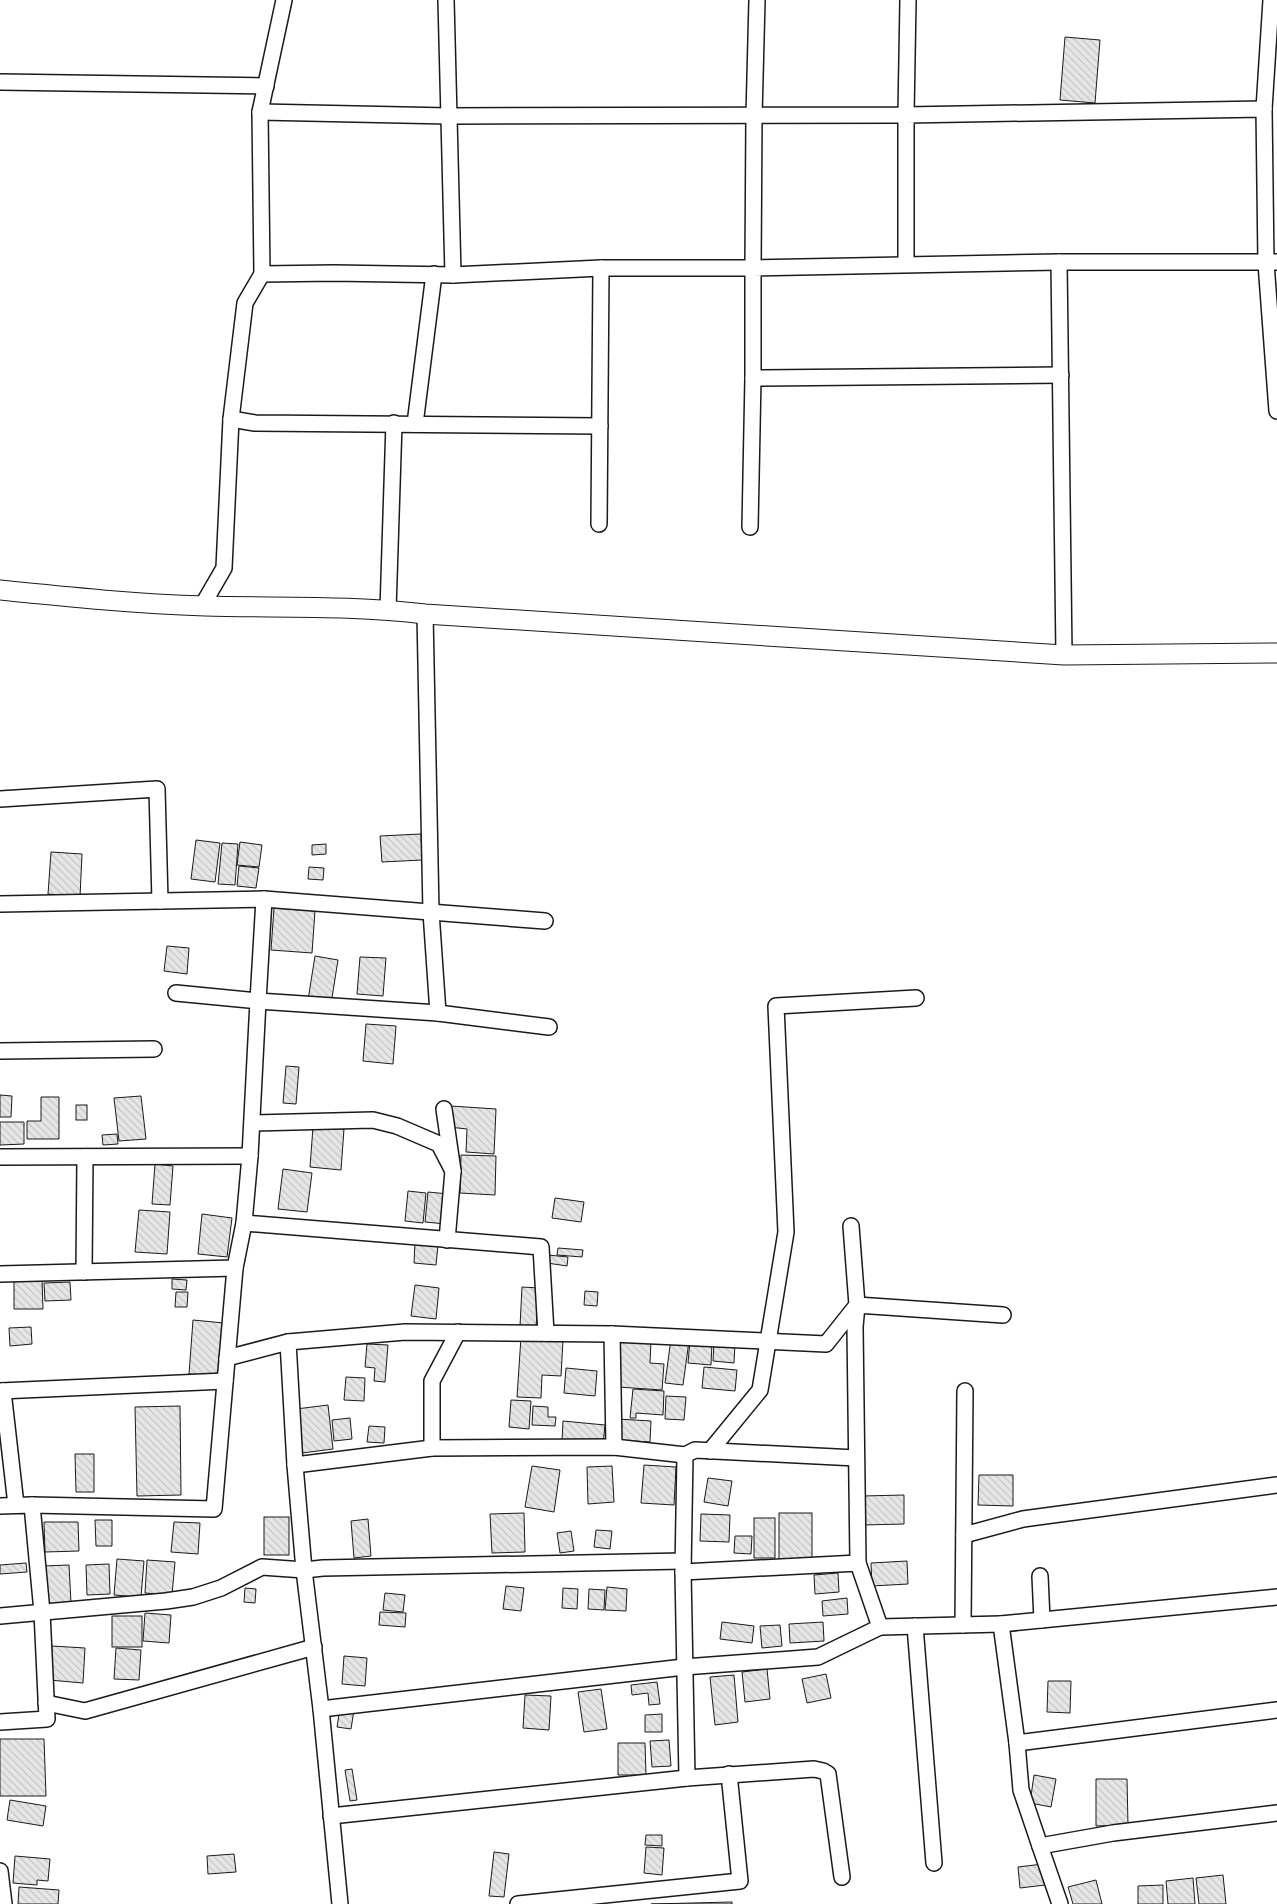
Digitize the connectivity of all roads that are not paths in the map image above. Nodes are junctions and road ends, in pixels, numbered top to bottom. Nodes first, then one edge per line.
1 (284, 0) edge
2 (446, 0) edge
3 (757, 0) edge
4 (908, 0) edge
5 (1271, 0) edge
6 (1273, 44) edge
7 (0, 82) edge
8 (266, 86) junction
9 (1264, 109) junction
10 (260, 112) junction
11 (906, 115) junction
12 (449, 116) junction
13 (754, 116) junction
14 (1060, 262) junction
15 (1272, 262) edge
16 (906, 264) junction
17 (602, 268) junction
18 (753, 268) junction
19 (262, 274) junction
20 (434, 274) junction
21 (453, 275) junction
22 (1061, 375) junction
23 (753, 378) junction
24 (1277, 411) edge
25 (231, 418) junction
26 (394, 423) junction
27 (415, 424) junction
28 (600, 426) junction
29 (599, 524) dead end
30 (750, 527) dead end
31 (0, 590) edge
32 (202, 606) junction
33 (388, 610) junction
34 (425, 614) junction
35 (1277, 652) edge
36 (1064, 656) junction
37 (0, 799) edge
38 (264, 899) junction
39 (160, 901) junction
40 (0, 904) edge
41 (431, 912) junction
42 (545, 921) dead end
43 (176, 994) dead end
44 (916, 998) dead end
45 (258, 1001) junction
46 (438, 1013) junction
47 (549, 1027) dead end
48 (154, 1049) dead end
49 (0, 1051) edge
50 (444, 1109) dead end
51 (252, 1123) junction
52 (250, 1156) junction
53 (0, 1157) edge
54 (84, 1157) junction
55 (453, 1171) junction
56 (244, 1222) junction
57 (851, 1226) dead end
58 (447, 1240) junction
59 (235, 1268) junction
60 (84, 1272) junction
61 (0, 1274) edge
62 (857, 1305) junction
63 (1003, 1315) dead end
64 (458, 1332) junction
65 (546, 1333) junction
66 (612, 1334) junction
67 (288, 1342) junction
68 (768, 1342) junction
69 (227, 1358) junction
70 (225, 1381) junction
71 (2, 1391) edge
72 (965, 1391) dead end
73 (432, 1448) junction
74 (614, 1448) junction
75 (710, 1451) junction
76 (684, 1455) junction
77 (856, 1458) junction
78 (295, 1465) junction
79 (1277, 1485) edge
80 (16, 1505) junction
81 (32, 1505) junction
82 (0, 1506) edge
83 (964, 1535) junction
84 (858, 1563) junction
85 (683, 1566) junction
86 (304, 1570) junction
87 (1040, 1576) dead end
88 (1277, 1597) edge
89 (42, 1612) junction
90 (0, 1616) edge
91 (1042, 1620) junction
92 (1001, 1624) junction
93 (963, 1625) junction
94 (915, 1626) junction
95 (880, 1627) junction
96 (314, 1646) junction
97 (684, 1667) junction
98 (46, 1702) junction
99 (321, 1709) junction
100 (1277, 1710) edge
101 (0, 1722) edge
102 (1017, 1743) junction
103 (729, 1774) junction
104 (687, 1778) junction
105 (1277, 1812) edge
106 (331, 1816) junction
107 (1040, 1846) junction
108 (934, 1863) dead end
109 (0, 1871) edge
110 (842, 1877) dead end
111 (4, 1904) edge
112 (340, 1904) edge
113 (518, 1904) edge
114 (1060, 1904) edge

1 - 8 street
2 - 12 street
3 - 13 street
4 - 11 street
5 - 6 street
6 - 9 street
7 - 8 street
8 - 10 street
9 - 11 street
9 - 15 street
10 - 12 street
10 - 19 street
11 - 13 street
11 - 16 street
12 - 13 street
12 - 21 street
13 - 18 street
14 - 15 street
14 - 16 street
14 - 22 street
15 - 24 street
16 - 18 street
17 - 18 street
17 - 21 street
17 - 28 street
18 - 23 street
19 - 20 street
19 - 25 street
20 - 21 street
20 - 27 street
22 - 23 street
22 - 36 street
23 - 30 street
25 - 26 street
25 - 32 street
26 - 27 street
26 - 33 street
27 - 28 street
28 - 29 street
31 - 32 street
32 - 33 street
33 - 34 street
34 - 36 street
34 - 41 street
35 - 36 street
37 - 39 street
38 - 39 street
38 - 41 street
38 - 45 street
39 - 40 street
41 - 42 street
41 - 46 street
43 - 45 street
44 - 68 street
45 - 46 street
45 - 51 street
46 - 47 street
48 - 49 street
50 - 55 street
51 - 52 street
51 - 55 street
52 - 54 street
52 - 56 street
53 - 54 street
54 - 60 street
55 - 58 street
56 - 58 street
56 - 59 street
57 - 62 street
58 - 65 street
59 - 60 street
59 - 69 street
60 - 61 street
62 - 63 street
62 - 68 street
62 - 77 street
64 - 65 street
64 - 67 street
64 - 73 street
65 - 66 street
66 - 68 street
66 - 74 street
67 - 69 street
67 - 78 street
68 - 75 street
69 - 70 street
70 - 71 street
70 - 81 street
71 - 80 street
72 - 83 street
73 - 74 street
73 - 78 street
74 - 76 street
75 - 76 street
75 - 77 street
76 - 85 street
77 - 84 street
78 - 86 street
79 - 83 street
80 - 81 street
80 - 82 street
81 - 89 street
83 - 93 street
84 - 85 street
84 - 95 street
85 - 86 street
85 - 97 street
86 - 89 street
86 - 96 street
87 - 91 street
88 - 91 street
89 - 90 street
89 - 98 street
91 - 92 street
92 - 93 street
92 - 102 street
93 - 94 street
94 - 95 street
94 - 108 street
95 - 97 street
96 - 98 street
96 - 99 street
97 - 99 street
97 - 104 street
98 - 101 street
99 - 106 street
100 - 102 street
102 - 107 street
103 - 104 street
103 - 110 street
103 - 113 street
104 - 106 street
105 - 107 street
106 - 112 street
107 - 114 street
109 - 111 street

